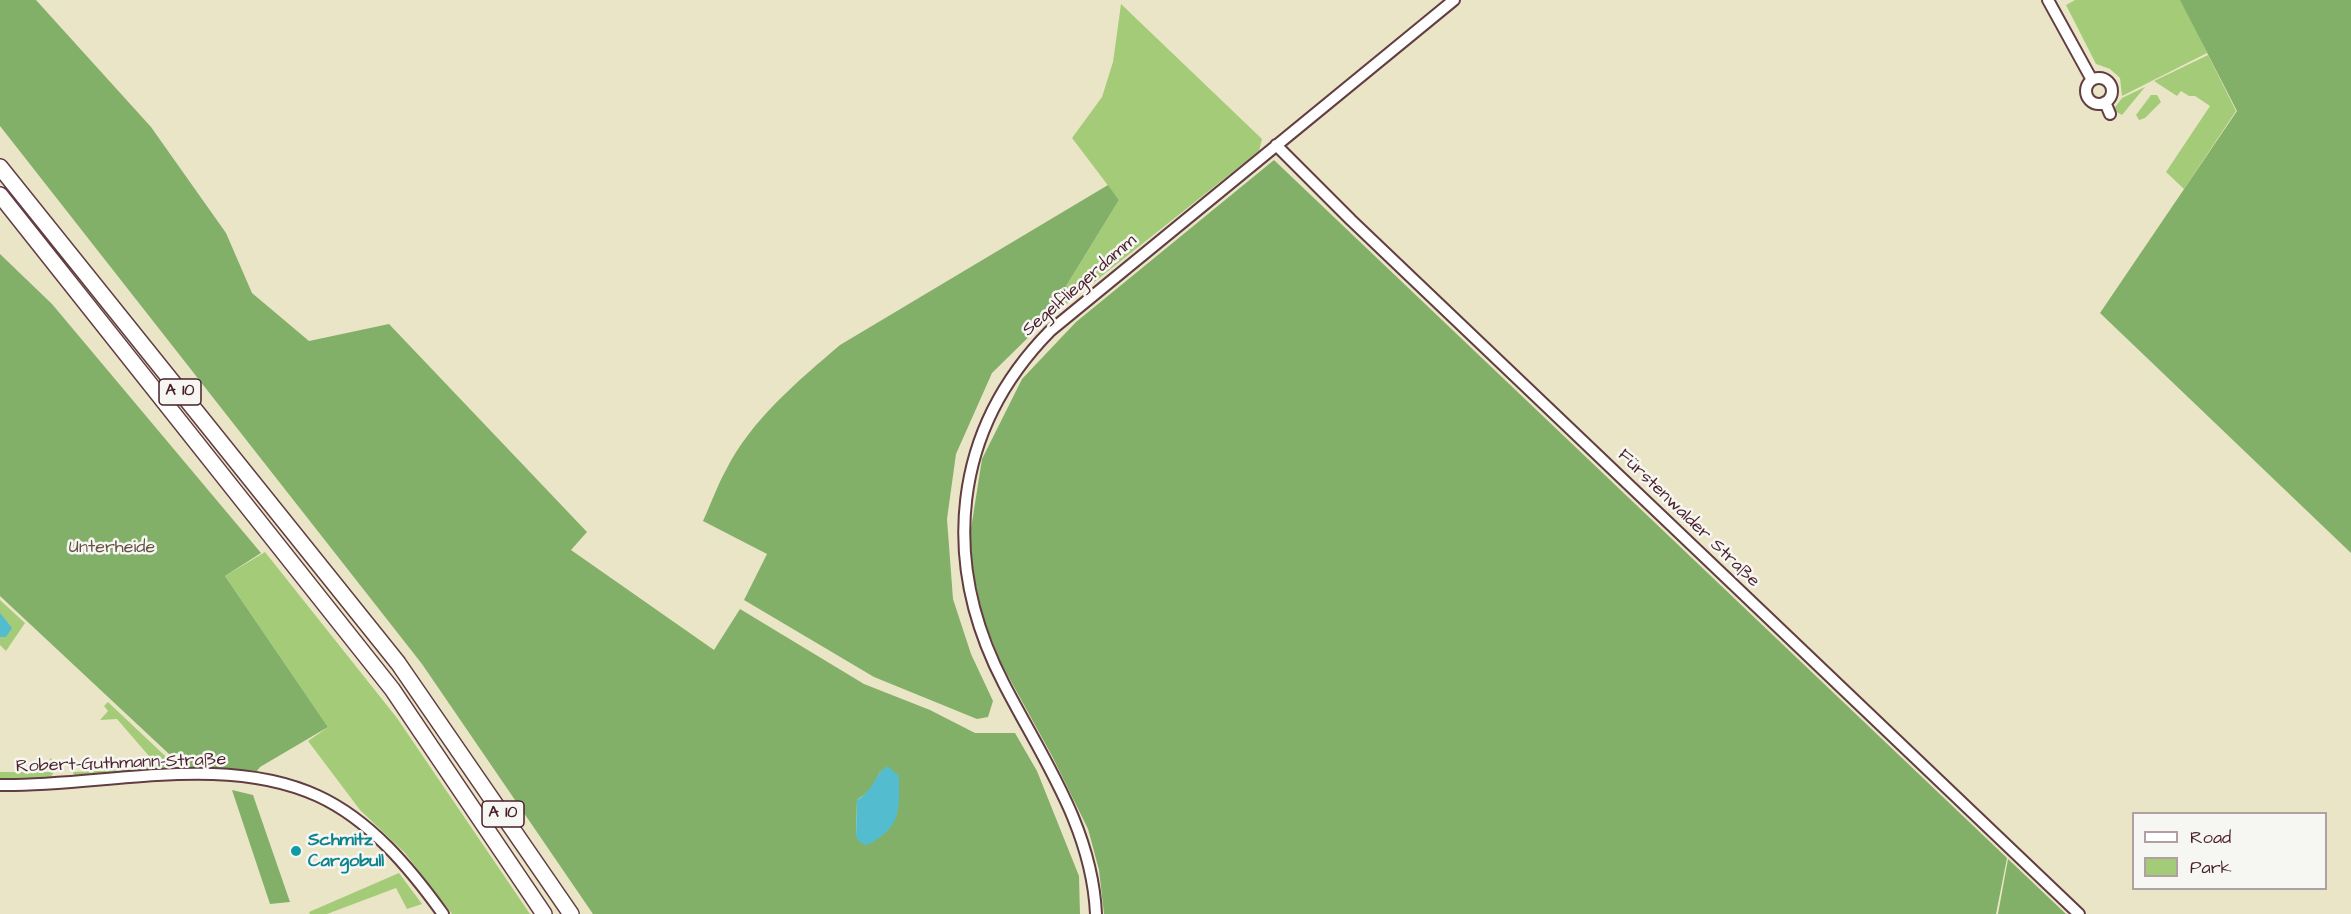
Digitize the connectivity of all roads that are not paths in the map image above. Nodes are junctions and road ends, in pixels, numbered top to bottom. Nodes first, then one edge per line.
1 (1454, 0) edge
2 (2048, 0) edge
3 (2092, 80) junction
4 (2105, 102) junction
5 (2110, 114) dead end
6 (1276, 145) junction
7 (0, 167) edge
8 (0, 195) edge
9 (0, 786) edge
10 (570, 910) edge
11 (443, 914) edge
12 (544, 914) edge
13 (1096, 914) edge
14 (2079, 914) edge

1 - 6 street, Segelfliegerdamm
2 - 3 street
3 - 4 street
3 - 4 street
4 - 5 street
6 - 13 street, Segelfliegerdamm
6 - 14 street, Fürstenwalder Straße
7 - 10 highway, A 10
8 - 12 highway, A 10
9 - 11 street, Robert-Guthmann-Straße

